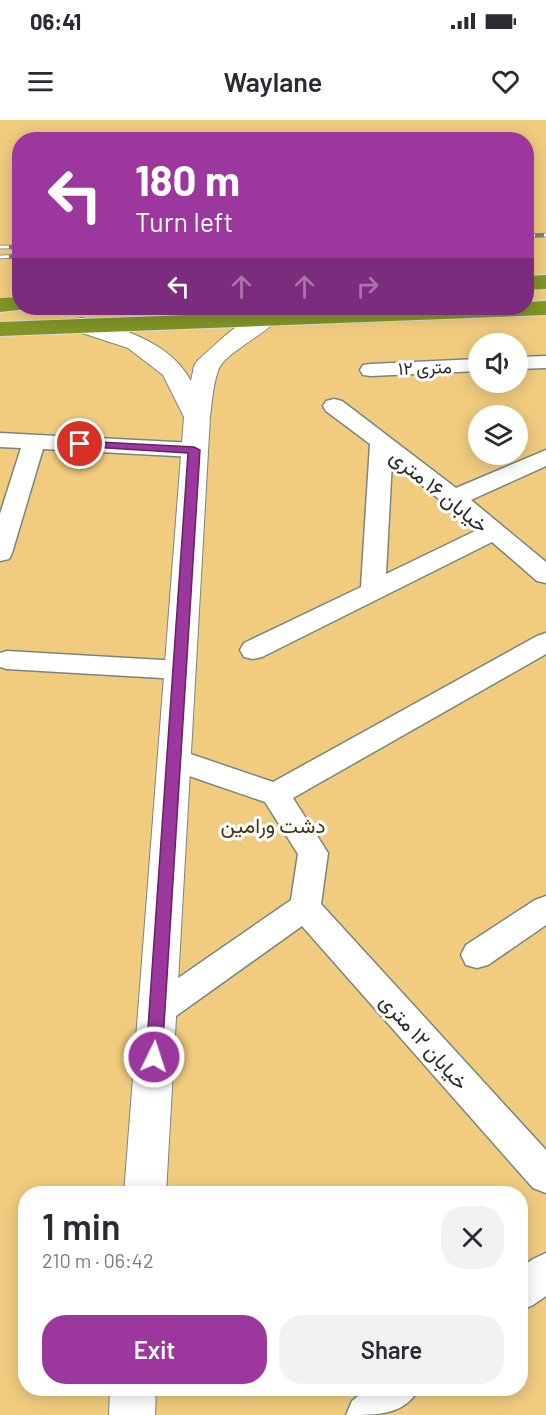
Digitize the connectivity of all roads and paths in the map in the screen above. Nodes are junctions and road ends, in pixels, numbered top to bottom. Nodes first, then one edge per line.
1 (367, 315) edge
2 (265, 319) junction
3 (81, 325) junction
4 (0, 329) edge
5 (546, 362) edge
6 (528, 363) edge
7 (468, 365) edge
8 (371, 369) dead end
9 (334, 406) dead end
10 (197, 417) junction
11 (0, 440) edge
12 (34, 441) junction
13 (381, 443) junction
14 (194, 450) junction
15 (546, 457) edge
16 (454, 498) junction
17 (493, 532) junction
18 (0, 553) edge
19 (546, 575) edge
20 (373, 591) junction
21 (546, 642) edge
22 (253, 650) dead end
23 (8, 660) dead end
24 (179, 670) junction
25 (173, 759) junction
26 (275, 794) junction
27 (305, 907) junction
28 (546, 909) edge
29 (477, 955) dead end
30 (157, 1011) junction
31 (546, 1176) edge
32 (146, 1186) edge
33 (546, 1272) edge
34 (528, 1286) edge
35 (133, 1396) edge
36 (390, 1396) edge
37 (132, 1415) edge
38 (366, 1415) edge

1 - 2 highway
2 - 3 highway
2 - 10 street
3 - 4 highway
3 - 10 street
5 - 6 street
7 - 8 street, ۱۲ متری
9 - 13 street, خیابان ۱۶ متری
10 - 14 street
11 - 12 street
12 - 14 street
12 - 18 street
13 - 16 street, خیابان ۱۶ متری
13 - 20 street
14 - 24 street
15 - 16 street
16 - 17 street, خیابان ۱۶ متری
17 - 19 street, خیابان ۱۶ متری
17 - 20 street
20 - 22 street
21 - 26 street
23 - 24 street
24 - 25 street
25 - 26 street
25 - 30 street
26 - 27 street
27 - 30 street
27 - 31 street, خیابان ۱۲ متری
28 - 29 street
30 - 32 street
33 - 34 street
35 - 37 street
36 - 38 street

